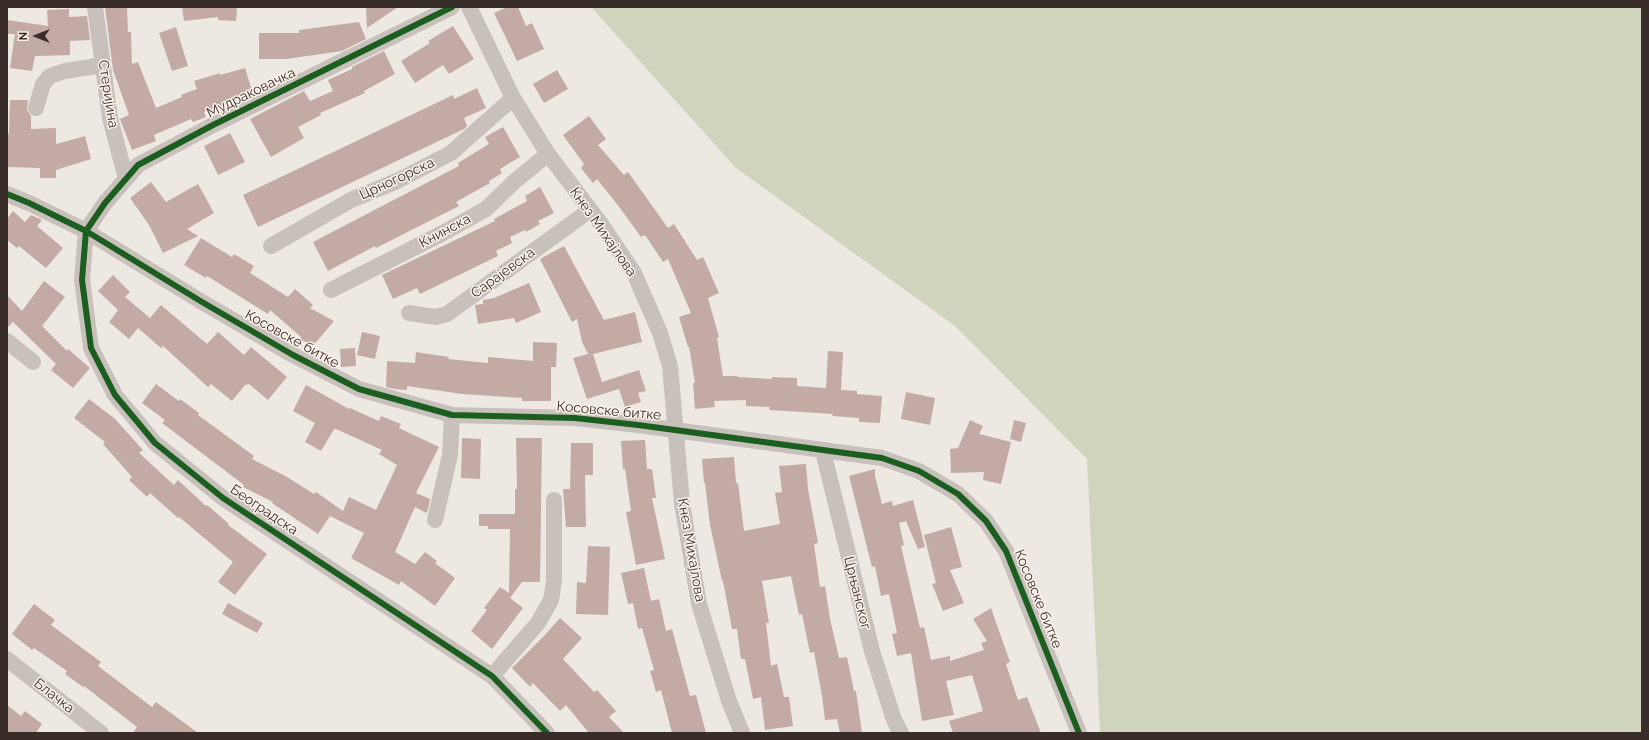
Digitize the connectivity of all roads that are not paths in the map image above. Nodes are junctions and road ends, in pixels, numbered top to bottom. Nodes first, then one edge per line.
1 (95, 7) edge
2 (452, 7) edge
3 (468, 7) edge
4 (103, 65) junction
5 (513, 98) junction
6 (36, 108) dead end
7 (548, 154) junction
8 (126, 179) junction
9 (7, 194) edge
10 (590, 210) junction
11 (86, 231) junction
12 (271, 246) dead end
13 (331, 290) dead end
14 (409, 313) dead end
15 (7, 341) edge
16 (33, 362) dead end
17 (452, 415) junction
18 (675, 430) junction
19 (823, 451) junction
20 (554, 500) dead end
21 (435, 520) dead end
22 (7, 659) edge
23 (492, 676) junction
24 (101, 733) edge
25 (547, 733) edge
26 (742, 733) edge
27 (901, 733) edge
28 (1079, 733) edge

1 - 4 street, Стеријина
2 - 8 street, Мудраковачка
3 - 5 street, Кнез Михајлова
4 - 6 street
4 - 8 street, Стеријина
5 - 7 street, Кнез Михајлова
5 - 12 street, Црногорска
7 - 10 street, Кнез Михајлова
7 - 13 street, Книнска
8 - 11 street, Мудраковачка
9 - 11 street, Косовске битке
10 - 14 street, Сарајевска
10 - 18 street, Кнез Михајлова
11 - 17 street, Косовске битке
11 - 23 street, Београдска
15 - 16 street
17 - 18 street, Косовске битке
17 - 21 street
18 - 19 street, Косовске битке
18 - 26 street, Кнез Михајлова
19 - 27 street, Црњанског
19 - 28 street, Косовске битке
20 - 23 street
22 - 24 street, Блачка
23 - 25 street, Београдска

